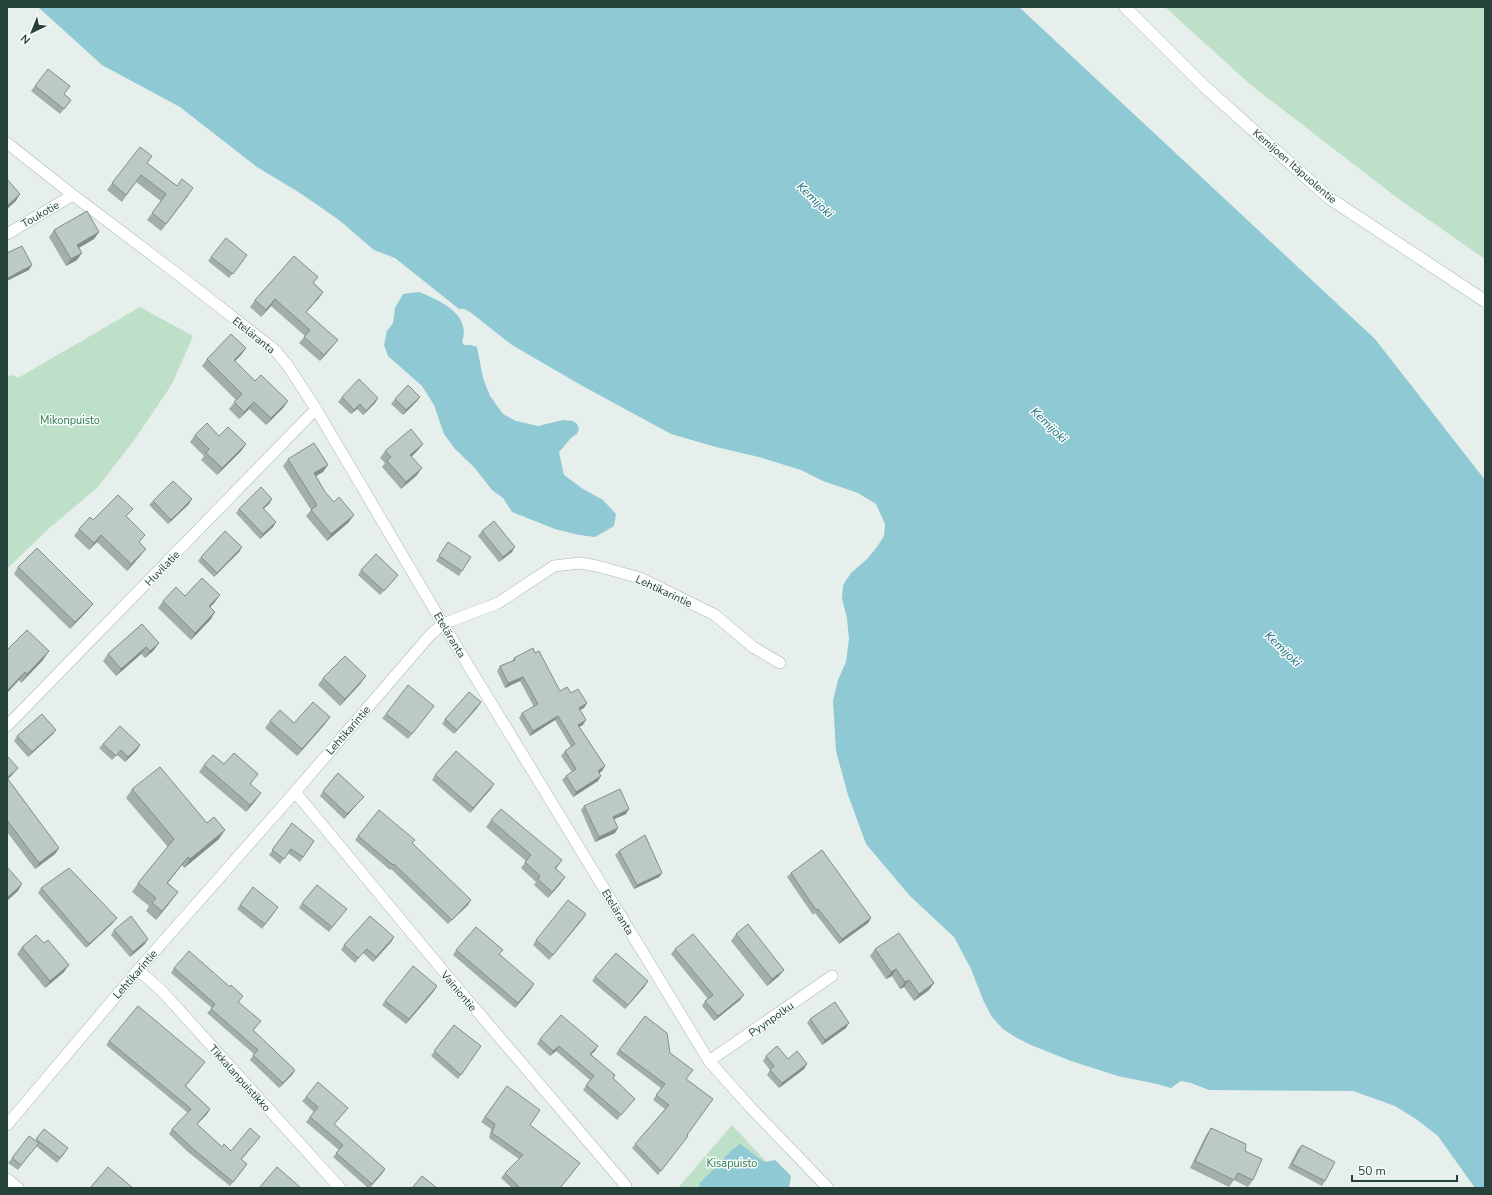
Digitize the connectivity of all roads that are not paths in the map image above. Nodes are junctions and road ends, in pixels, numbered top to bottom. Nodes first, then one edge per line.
1 (1125, 7) edge
2 (7, 143) edge
3 (73, 195) junction
4 (7, 234) edge
5 (1485, 301) edge
6 (316, 409) junction
7 (443, 624) junction
8 (780, 663) dead end
9 (7, 726) edge
10 (295, 792) junction
11 (138, 970) junction
12 (832, 976) dead end
13 (709, 1061) junction
14 (7, 1125) edge
15 (7, 1179) edge
16 (626, 1186) dead end
17 (18, 1188) edge
18 (340, 1188) edge
19 (828, 1188) edge

1 - 5 main road, Kemijoen Itäpuolentie
2 - 3 street, Eteläranta
3 - 4 street, Toukotie
3 - 6 street, Eteläranta
6 - 7 street, Eteläranta
6 - 9 street, Huvilatie
7 - 8 street, Lehtikarintie
7 - 10 street, Lehtikarintie
7 - 13 street, Eteläranta
10 - 11 street, Lehtikarintie
10 - 16 street, Vainiontie
11 - 14 street, Lehtikarintie
11 - 18 street, Tikkalanpuistikko
12 - 13 street, Pyynpolku
13 - 19 street, Eteläranta
15 - 17 street

